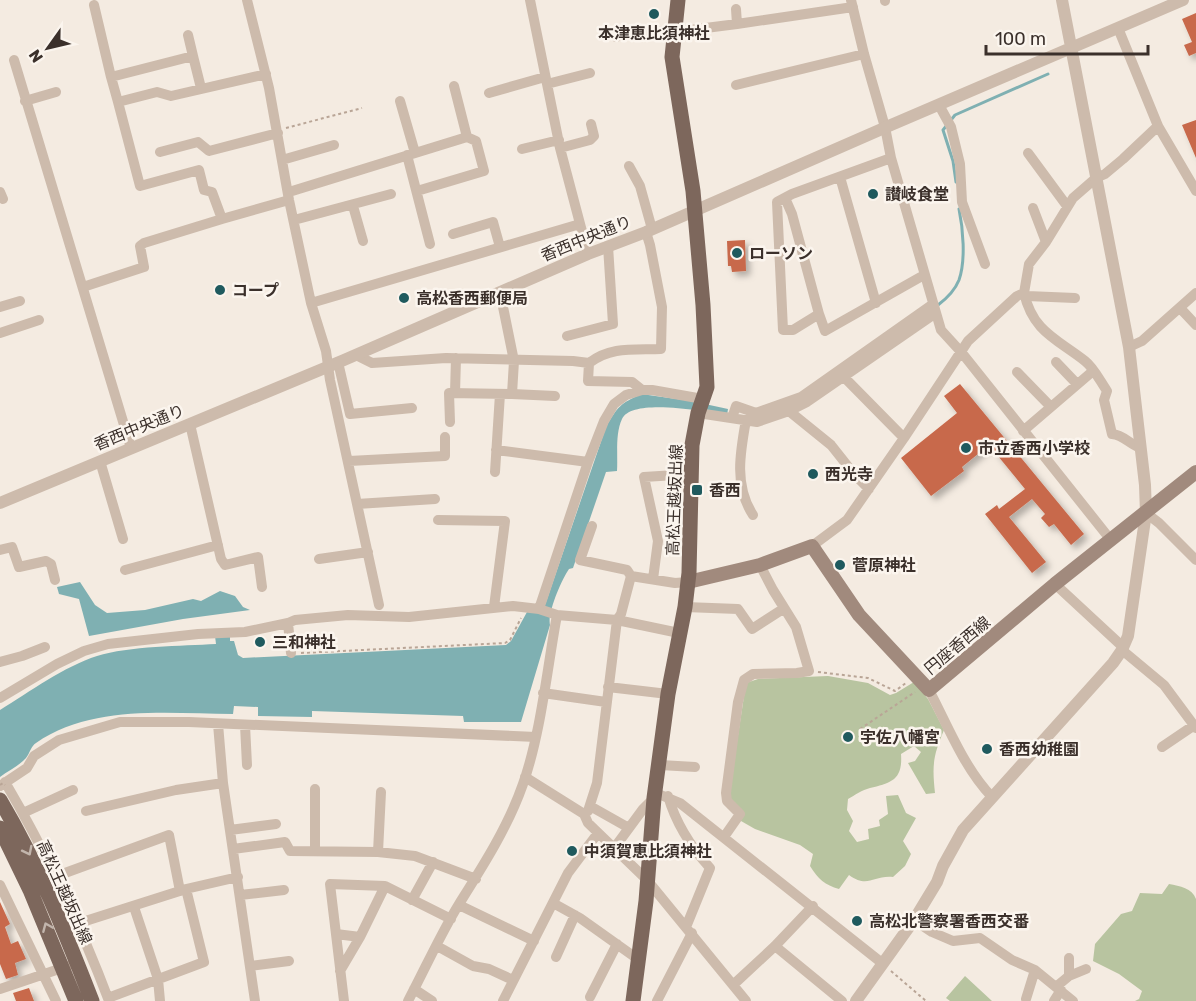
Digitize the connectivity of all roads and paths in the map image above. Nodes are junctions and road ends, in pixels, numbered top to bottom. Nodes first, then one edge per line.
1 (247, 0) edge
2 (530, 0) edge
3 (678, 0) edge
4 (1062, 0) edge
5 (1183, 0) edge
6 (852, 4) edge
7 (94, 5) dead end
8 (1158, 5) edge
9 (736, 9) dead end
10 (737, 24) junction
11 (1118, 28) junction
12 (675, 31) junction
13 (188, 35) dead end
14 (616, 37) dead end
15 (1072, 47) junction
16 (864, 54) junction
17 (193, 56) junction
18 (14, 60) dead end
19 (590, 73) dead end
20 (266, 74) junction
21 (111, 78) junction
22 (546, 81) junction
23 (736, 85) dead end
24 (454, 86) dead end
25 (201, 88) junction
26 (57, 92) dead end
27 (489, 93) dead end
28 (26, 101) junction
29 (400, 101) dead end
30 (118, 102) junction
31 (939, 105) junction
32 (362, 108) dead end
33 (591, 124) dead end
34 (1158, 126) junction
35 (885, 127) junction
36 (277, 132) junction
37 (468, 137) junction
38 (560, 144) junction
39 (334, 145) dead end
40 (522, 149) dead end
41 (160, 152) dead end
42 (1028, 153) dead end
43 (411, 154) junction
44 (891, 158) junction
45 (282, 160) junction
46 (629, 166) dead end
47 (840, 177) junction
48 (1096, 177) junction
49 (417, 191) junction
50 (1196, 191) edge
51 (391, 194) dead end
52 (289, 196) junction
53 (785, 198) junction
54 (353, 206) junction
55 (1067, 206) junction
56 (1033, 208) dead end
57 (694, 211) junction
58 (222, 219) junction
59 (294, 220) junction
60 (580, 224) junction
61 (649, 230) junction
62 (453, 234) dead end
63 (363, 241) dead end
64 (1046, 242) junction
65 (430, 244) dead end
66 (608, 246) junction
67 (500, 247) junction
68 (588, 254) junction
69 (985, 264) dead end
70 (924, 275) junction
71 (83, 287) junction
72 (500, 292) junction
73 (1024, 293) junction
74 (1196, 293) edge
75 (1075, 298) dead end
76 (20, 301) dead end
77 (311, 303) junction
78 (876, 303) junction
79 (0, 307) edge
80 (934, 308) junction
81 (1180, 308) junction
82 (819, 314) junction
83 (39, 320) dead end
84 (1196, 325) edge
85 (0, 333) edge
86 (567, 336) dead end
87 (1129, 347) junction
88 (962, 353) junction
89 (356, 355) junction
90 (456, 358) junction
91 (514, 360) junction
92 (1056, 362) dead end
93 (589, 363) junction
94 (333, 364) junction
95 (1093, 371) junction
96 (1017, 372) dead end
97 (840, 374) junction
98 (1077, 384) junction
99 (642, 390) junction
100 (455, 393) junction
101 (500, 394) junction
102 (512, 394) junction
103 (555, 396) dead end
104 (701, 406) junction
105 (1051, 407) junction
106 (412, 408) dead end
107 (789, 411) junction
108 (733, 414) junction
109 (759, 416) junction
110 (746, 420) junction
111 (450, 422) dead end
112 (190, 424) junction
113 (1023, 431) junction
114 (445, 437) dead end
115 (904, 438) junction
116 (131, 448) junction
117 (1141, 448) junction
118 (496, 450) junction
119 (349, 460) junction
120 (100, 461) junction
121 (588, 462) junction
122 (495, 472) dead end
123 (1196, 472) edge
124 (690, 474) junction
125 (869, 489) junction
126 (435, 499) dead end
127 (0, 503) edge
128 (357, 504) junction
129 (1146, 513) junction
130 (753, 515) dead end
131 (438, 520) dead end
132 (592, 526) dead end
133 (123, 539) dead end
134 (1110, 539) junction
135 (218, 545) junction
136 (812, 546) junction
137 (0, 550) edge
138 (368, 552) junction
139 (318, 559) dead end
140 (1196, 560) edge
141 (760, 565) junction
142 (125, 570) dead end
143 (631, 576) junction
144 (653, 579) junction
145 (55, 580) dead end
146 (688, 582) junction
147 (1055, 584) junction
148 (262, 586) dead end
149 (379, 604) dead end
150 (494, 607) junction
151 (685, 607) junction
152 (527, 608) junction
153 (540, 609) junction
154 (783, 609) junction
155 (555, 614) junction
156 (617, 620) junction
157 (288, 623) junction
158 (679, 633) junction
159 (45, 647) dead end
160 (1123, 649) junction
161 (291, 653) joint
162 (0, 662) edge
163 (809, 671) junction
164 (924, 683) junction
165 (608, 687) junction
166 (543, 693) junction
167 (668, 694) junction
168 (0, 698) edge
169 (606, 702) junction
170 (218, 724) junction
171 (245, 725) junction
172 (1195, 727) edge
173 (860, 729) dead end
174 (536, 737) junction
175 (1162, 747) dead end
176 (247, 765) dead end
177 (660, 765) junction
178 (695, 767) dead end
179 (525, 777) junction
180 (223, 783) junction
181 (3, 785) edge
182 (315, 789) dead end
183 (73, 790) dead end
184 (381, 792) dead end
185 (659, 795) junction
186 (992, 797) junction
187 (0, 800) edge
188 (587, 810) junction
189 (86, 811) dead end
190 (23, 813) junction
191 (276, 824) dead end
192 (0, 828) edge
193 (629, 828) junction
194 (230, 830) junction
195 (598, 833) junction
196 (724, 837) junction
197 (615, 847) junction
198 (233, 849) junction
199 (315, 851) junction
200 (378, 852) junction
201 (433, 862) junction
202 (54, 877) junction
203 (238, 877) junction
204 (476, 879) junction
205 (647, 880) junction
206 (0, 885) edge
207 (384, 886) junction
208 (183, 890) junction
209 (284, 890) dead end
210 (240, 895) junction
211 (412, 900) junction
212 (553, 903) junction
213 (459, 904) junction
214 (813, 906) junction
215 (134, 907) junction
216 (575, 915) junction
217 (451, 919) junction
218 (914, 920) junction
219 (76, 924) junction
220 (689, 930) junction
221 (336, 934) junction
222 (360, 937) junction
223 (534, 941) junction
224 (617, 944) junction
225 (437, 946) junction
226 (775, 946) junction
227 (90, 957) junction
228 (556, 957) dead end
229 (1069, 958) dead end
230 (639, 960) junction
231 (289, 961) dead end
232 (882, 963) junction
233 (250, 966) junction
234 (1086, 969) dead end
235 (1035, 970) junction
236 (340, 971) junction
237 (1069, 976) junction
238 (45, 977) junction
239 (158, 979) junction
240 (513, 981) junction
241 (733, 985) junction
242 (1059, 988) junction
243 (0, 989) edge
244 (414, 989) junction
245 (590, 997) dead end
246 (1026, 999) dead end
247 (108, 1000) edge
248 (56, 1001) edge
249 (76, 1001) edge
250 (92, 1001) edge
251 (160, 1001) edge
252 (255, 1001) edge
253 (344, 1001) edge
254 (408, 1001) edge
255 (432, 1001) edge
256 (503, 1001) edge
257 (633, 1001) edge
258 (657, 1001) edge
259 (746, 1001) edge
260 (842, 1001) edge
261 (856, 1001) edge
262 (926, 1001) edge
263 (1054, 1001) edge
264 (1073, 1001) edge

1 - 20 street
2 - 22 street
3 - 12 main road, 高松王越坂出線
4 - 15 street
5 - 8 street, 香西中央通り
6 - 10 street
6 - 16 street
7 - 21 street
8 - 11 street, 香西中央通り
9 - 10 street
10 - 12 street
11 - 15 street, 香西中央通り
11 - 34 street
12 - 14 street
12 - 57 main road, 高松王越坂出線
13 - 17 street
15 - 31 street, 香西中央通り
15 - 48 street
16 - 23 street
16 - 35 street
17 - 21 street
17 - 25 street
18 - 28 street
19 - 22 street
20 - 25 street
20 - 36 street
21 - 30 street
22 - 27 street
22 - 38 street
24 - 37 street
25 - 30 street
26 - 28 street
28 - 71 street
29 - 43 street
30 - 58 street
31 - 35 street, 香西中央通り
31 - 69 street
32 - 36 path
33 - 38 street
34 - 48 street
34 - 50 street
35 - 44 street
35 - 57 street, 香西中央通り
36 - 41 street
36 - 45 street
37 - 43 street
37 - 49 street
38 - 40 street
38 - 60 street
39 - 45 street
42 - 55 street
43 - 49 street
43 - 52 street
44 - 47 street
44 - 70 street
45 - 52 street
46 - 61 street
47 - 53 street
47 - 78 street
48 - 55 street
48 - 87 street
49 - 65 street
51 - 54 street
52 - 58 street
52 - 59 street
53 - 82 street
53 - 82 street
54 - 59 street
54 - 63 street
55 - 64 street
56 - 64 street
57 - 61 street, 香西中央通り
57 - 104 main road, 高松王越坂出線
58 - 71 street
59 - 77 street
60 - 67 street
60 - 68 street
61 - 66 street, 香西中央通り
61 - 93 street
62 - 67 street
64 - 73 street
66 - 68 street, 香西中央通り
66 - 86 street
67 - 77 street
68 - 72 street, 香西中央通り
70 - 78 street
70 - 80 street
71 - 116 street
72 - 89 street, 香西中央通り
72 - 91 street
73 - 75 street
73 - 88 street
73 - 95 street
74 - 81 street
76 - 79 street
77 - 94 street
78 - 82 street
80 - 88 street
80 - 97 street
81 - 84 street
81 - 87 street
83 - 85 street
87 - 117 street
88 - 113 street
88 - 115 street
89 - 90 street
89 - 94 street, 香西中央通り
90 - 91 street
90 - 100 street
91 - 93 street
91 - 102 street
92 - 98 street
93 - 99 street
94 - 106 street
94 - 112 street, 香西中央通り
94 - 119 street
95 - 98 street
95 - 117 street
96 - 105 street
97 - 107 street
97 - 109 street
97 - 115 street
98 - 105 street
99 - 104 street
99 - 121 street
100 - 101 street
100 - 111 street
101 - 102 street
101 - 118 street
102 - 103 street
104 - 108 street
104 - 124 main road, 高松王越坂出線
105 - 113 street
107 - 109 street
107 - 125 street
108 - 109 street
108 - 110 street
109 - 110 street
110 - 130 street
112 - 116 street, 香西中央通り
112 - 135 street
113 - 134 street
114 - 119 street
115 - 125 street
116 - 120 street, 香西中央通り
117 - 129 street
118 - 121 street
118 - 122 street
119 - 128 street
120 - 127 street, 香西中央通り
120 - 133 street
121 - 153 street
123 - 129 main road, 円座香西線
124 - 144 street
124 - 146 main road, 高松王越坂出線
125 - 136 street
126 - 128 street
128 - 138 street
129 - 134 main road, 円座香西線
129 - 140 street
129 - 160 street
131 - 150 street
132 - 143 street
134 - 147 main road, 円座香西線
135 - 142 street
135 - 148 street
136 - 141 main road
136 - 164 main road, 円座香西線
137 - 145 street
138 - 139 street
138 - 149 street
141 - 146 main road
141 - 154 street
143 - 144 street
143 - 156 street
144 - 146 street
146 - 151 main road, 高松王越坂出線
147 - 160 street
147 - 164 main road, 円座香西線
150 - 152 street
150 - 157 street
151 - 154 street
151 - 158 main road, 高松王越坂出線
152 - 153 street
152 - 161 path
153 - 155 street
154 - 163 street
155 - 156 street
155 - 166 street
156 - 158 street
156 - 165 street
157 - 161 street
157 - 168 street
158 - 167 main road, 高松王越坂出線
159 - 162 street
160 - 172 street
160 - 186 street
163 - 164 path
163 - 196 street
164 - 173 path
164 - 186 street
165 - 167 street
165 - 169 street
166 - 169 street
166 - 174 street
167 - 177 main road, 高松王越坂出線
169 - 188 street
170 - 171 street
170 - 180 street
170 - 181 street
171 - 174 street
171 - 176 street
172 - 175 street
174 - 179 street
177 - 178 street
177 - 185 main road, 高松王越坂出線
179 - 188 street
179 - 204 street
180 - 189 street
180 - 194 street
181 - 190 street
182 - 199 street
183 - 190 street
184 - 200 street
185 - 193 street
185 - 196 street
185 - 205 main road, 高松王越坂出線
185 - 220 street
186 - 218 street
187 -> 250 main road, 高松王越坂出線, bridge
188 - 193 street
188 - 195 street
190 - 202 street
191 - 194 street
249 -> 192 main road, 高松王越坂出線, bridge
193 - 197 street
194 - 198 street
195 - 197 street
195 - 212 street
196 - 214 street
197 - 205 street
198 - 199 street
198 - 203 street
199 - 200 street
200 - 201 street
201 - 204 street
201 - 211 street
202 - 208 street
202 - 219 street
203 - 208 street
203 - 210 street
204 - 213 street
205 - 220 street
205 - 230 main road, 高松王越坂出線
206 - 238 street
207 - 211 street
207 - 221 street
207 - 222 street
208 - 215 street
208 - 239 street
209 - 210 street
210 - 233 street
211 - 217 street
212 - 216 street
212 - 223 street
213 - 217 street
213 - 223 street
214 - 226 street
214 - 232 street
215 - 219 street
215 - 239 street
216 - 224 street
216 - 228 street
217 - 225 street
218 - 232 street
218 - 235 street
219 - 227 street
220 - 241 street
220 - 258 street
221 - 222 street
221 - 236 street
222 - 236 street
223 - 240 street
224 - 230 street
224 - 245 street
225 - 240 street
225 - 244 street
226 - 241 street
226 - 260 street
227 - 238 street, bridge
227 - 247 street
229 - 237 street
230 - 257 main road, 高松王越坂出線
231 - 233 street
232 - 261 street
232 - 262 path
233 - 252 street
234 - 237 street
235 - 242 street
235 - 246 street
236 - 253 street
237 - 242 street
238 - 243 street
238 - 248 street
239 - 247 street
239 - 251 street
240 - 256 street
241 - 259 street
242 - 263 street
242 - 264 street
244 - 254 street
244 - 255 street

